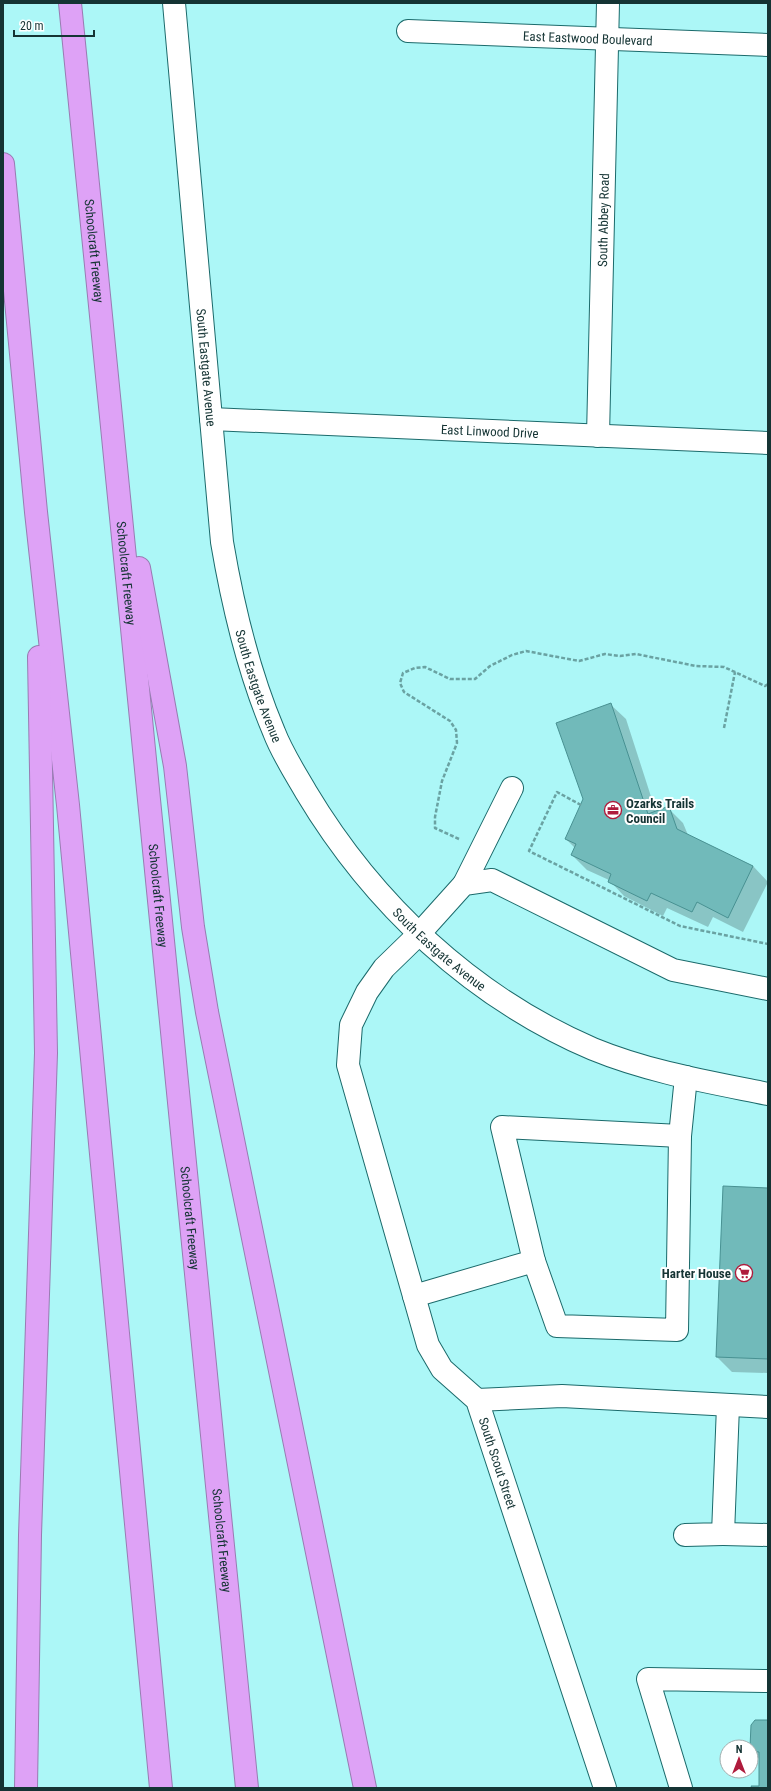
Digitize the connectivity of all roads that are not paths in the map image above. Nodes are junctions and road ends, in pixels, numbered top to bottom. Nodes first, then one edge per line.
1 (70, 3) edge
2 (174, 3) edge
3 (608, 3) edge
4 (408, 31) dead end
5 (607, 38) junction
6 (768, 45) edge
7 (3, 164) edge
8 (110, 409) junction
9 (211, 419) junction
10 (598, 436) junction
11 (768, 443) edge
12 (36, 512) junction
13 (512, 788) dead end
14 (464, 884) junction
15 (419, 934) junction
16 (768, 989) edge
17 (686, 1077) junction
18 (768, 1094) edge
19 (680, 1136) junction
20 (534, 1261) junction
21 (414, 1296) junction
22 (477, 1400) junction
23 (728, 1406) junction
24 (768, 1407) edge
25 (723, 1534) junction
26 (685, 1535) dead end
27 (768, 1536) edge
28 (768, 1681) edge
29 (26, 1788) edge
30 (161, 1788) edge
31 (247, 1788) edge
32 (365, 1788) edge
33 (605, 1788) edge
34 (681, 1788) edge

1 - 8 highway, Schoolcraft Freeway
2 - 9 street, South Eastgate Avenue
3 - 5 street, South Abbey Road
4 - 5 street, East Eastwood Boulevard
5 - 6 street, East Eastwood Boulevard
5 - 10 street, South Abbey Road
7 - 12 highway
8 - 31 highway, Schoolcraft Freeway
8 - 32 highway
9 - 10 street, East Linwood Drive
9 - 15 street, South Eastgate Avenue
10 - 11 street, East Linwood Drive
12 - 29 highway
12 - 30 highway
13 - 14 street, South Scout Street
14 - 15 street, South Scout Street
14 - 16 street
15 - 17 street, South Eastgate Avenue
15 - 21 street, South Scout Street
17 - 18 street, South Eastgate Avenue
17 - 19 street
19 - 20 street
19 - 20 street
20 - 21 street
21 - 22 street, South Scout Street
22 - 23 street
22 - 33 street, South Scout Street
23 - 24 street
23 - 25 street
25 - 26 street
25 - 27 street
28 - 34 street

